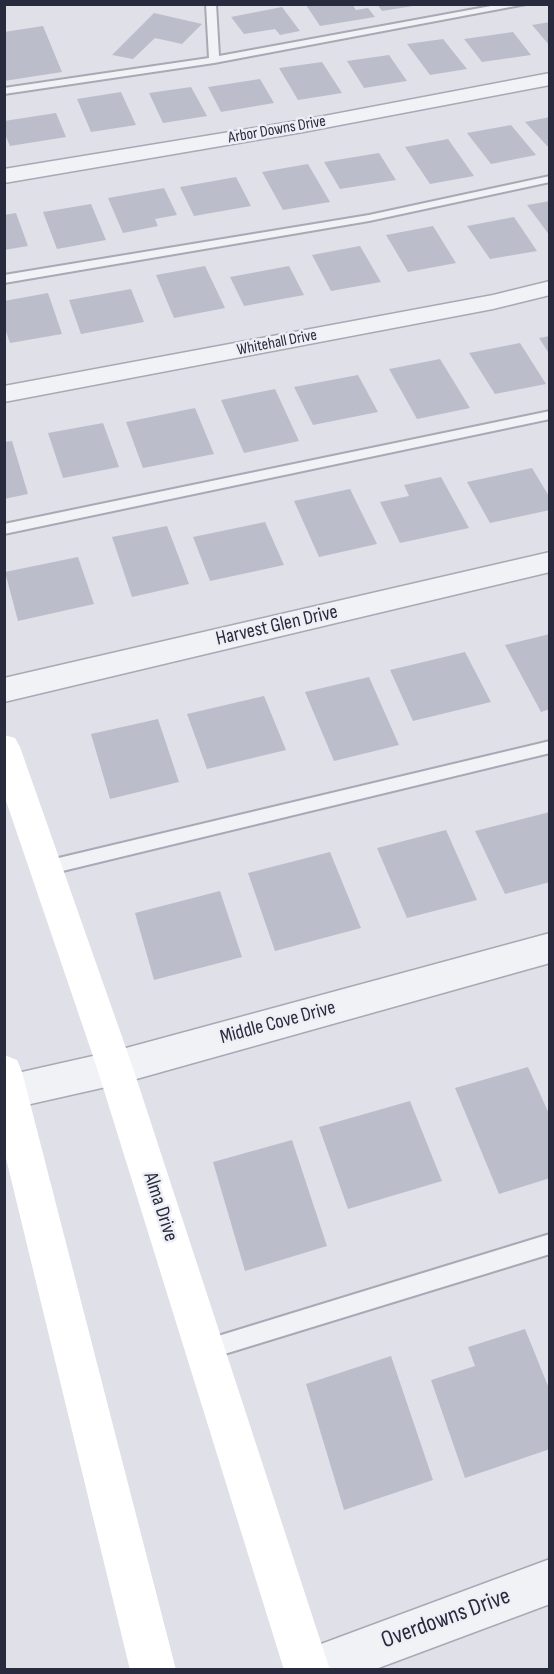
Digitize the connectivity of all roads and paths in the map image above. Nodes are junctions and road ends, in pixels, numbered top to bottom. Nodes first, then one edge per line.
1 (211, 4) edge
2 (521, 4) edge
3 (214, 60) junction
4 (549, 80) edge
5 (4, 92) edge
6 (4, 176) edge
7 (549, 179) edge
8 (4, 279) edge
9 (549, 288) edge
10 (4, 394) edge
11 (549, 415) edge
12 (4, 529) edge
13 (549, 562) edge
14 (4, 690) edge
15 (4, 747) edge
16 (549, 747) edge
17 (46, 868) junction
18 (549, 948) edge
19 (115, 1068) junction
20 (6, 1085) edge
21 (549, 1244) edge
22 (205, 1350) junction
23 (549, 1581) edge
24 (153, 1670) edge
25 (308, 1670) edge

1 - 3 lane
2 - 3 lane
3 - 5 lane
4 - 6 street, Arbor Downs Drive
7 - 8 lane
9 - 10 street, Whitehall Drive
11 - 12 lane
13 - 14 street, Harvest Glen Drive
15 - 17 main road, Alma Drive
16 - 17 lane
17 - 19 main road, Alma Drive
18 - 19 street, Middle Cove Drive
19 - 20 street, Middle Cove Drive
19 - 22 main road, Alma Drive
20 - 24 main road
21 - 22 lane
22 - 25 main road, Alma Drive
23 - 25 street, Overdowns Drive

